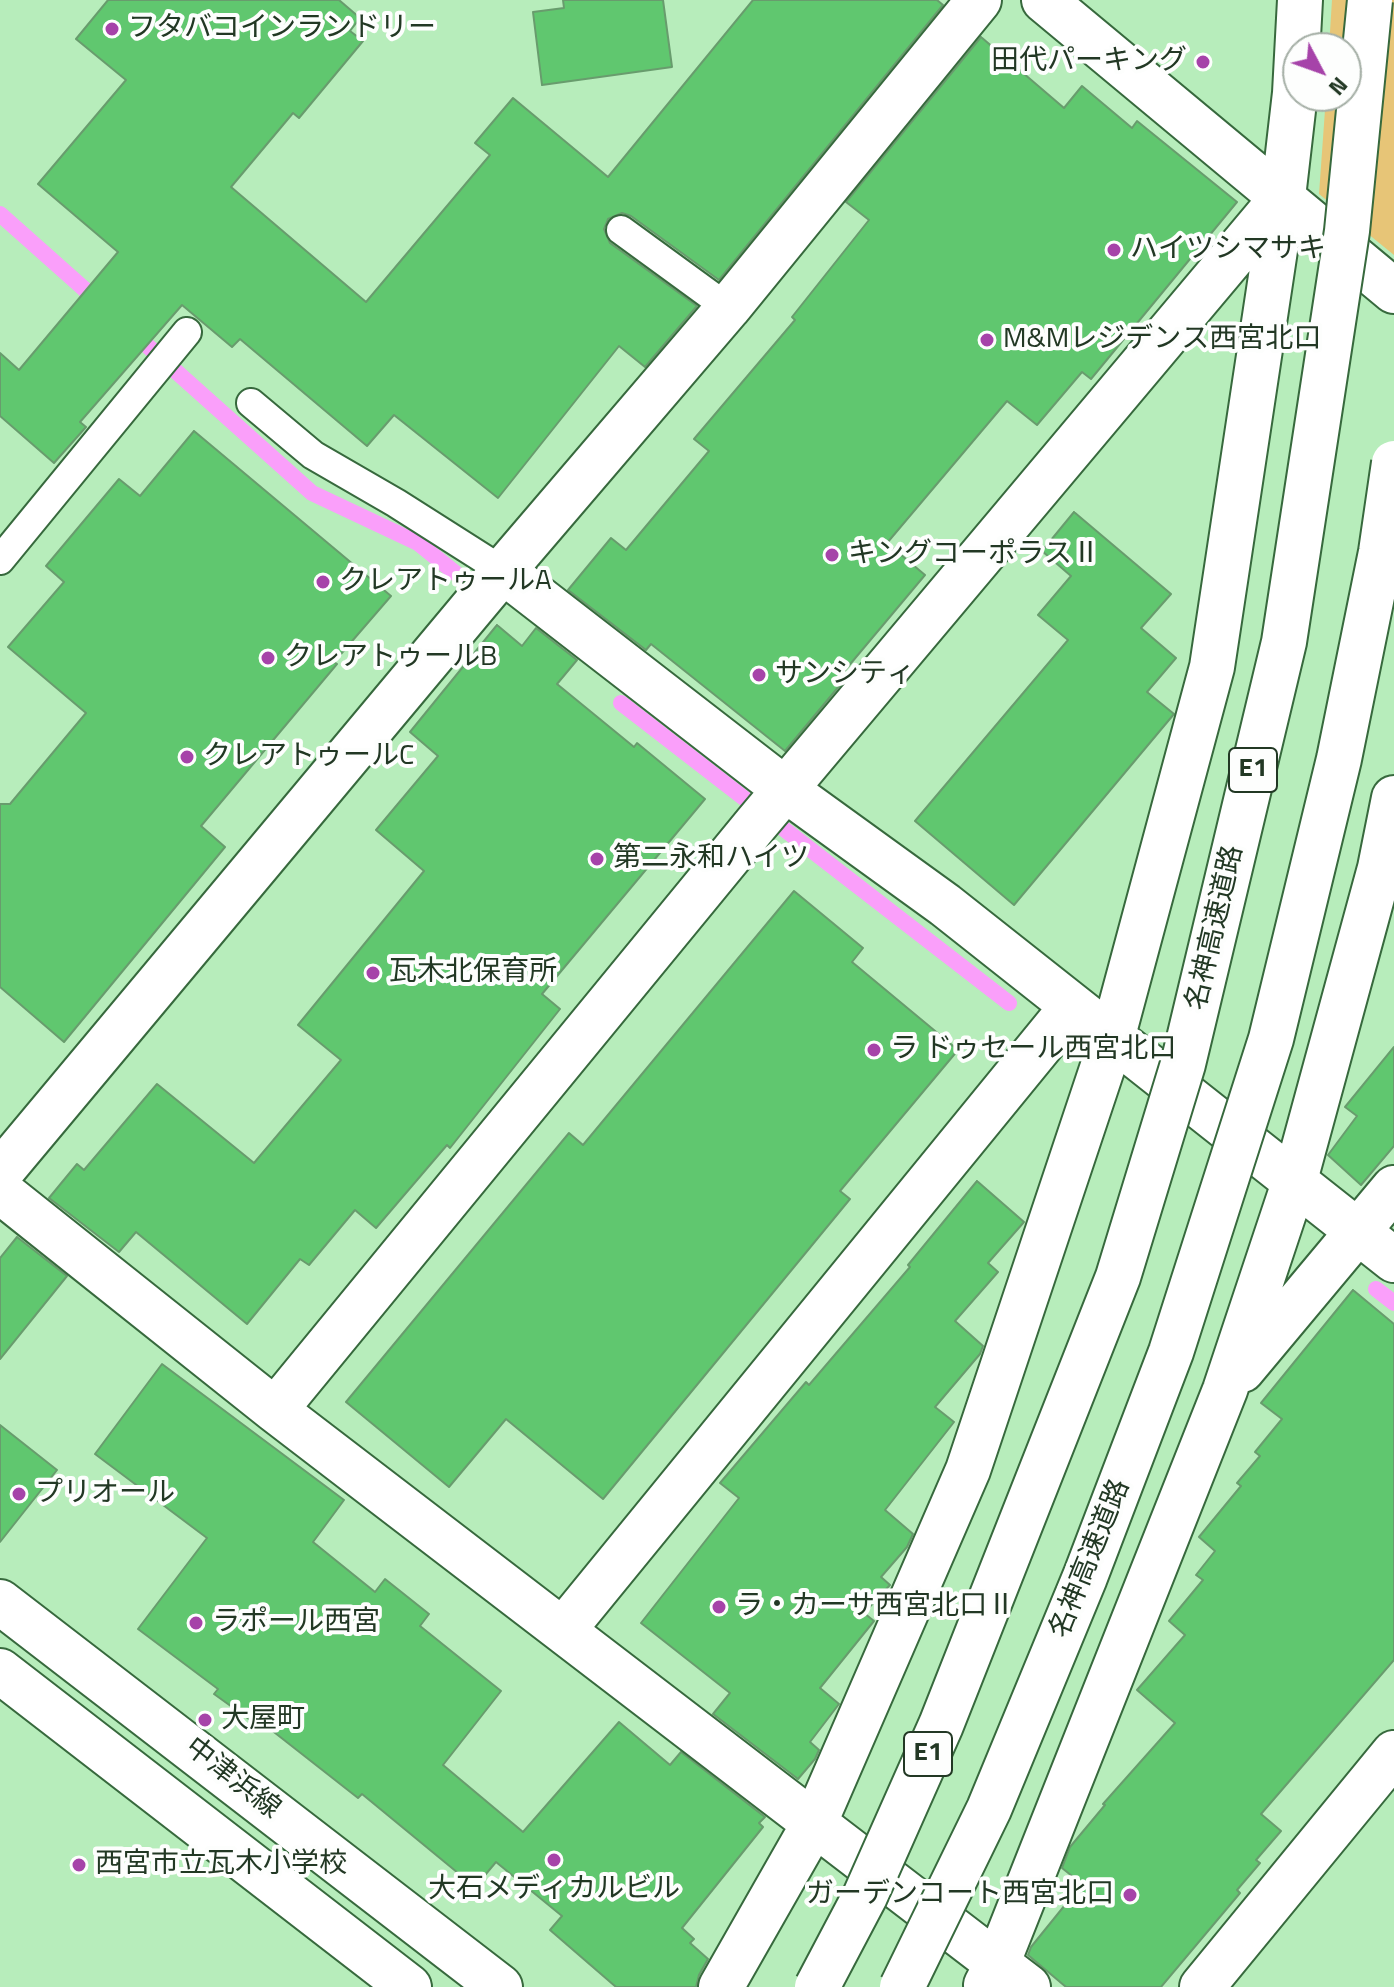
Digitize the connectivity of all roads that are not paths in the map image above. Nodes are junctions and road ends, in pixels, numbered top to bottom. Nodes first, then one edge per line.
1 (979, 0) edge
2 (1044, 0) edge
3 (1300, 0) edge
4 (1370, 0) edge
5 (1283, 197) junction
6 (621, 230) dead end
7 (1394, 291) edge
8 (728, 308) junction
9 (187, 332) dead end
10 (251, 403) dead end
11 (1394, 463) edge
12 (0, 560) edge
13 (503, 571) junction
14 (1394, 798) edge
15 (772, 806) junction
16 (1072, 1007) junction
17 (1112, 1039) junction
18 (0, 1173) edge
19 (1295, 1180) junction
20 (1394, 1188) edge
21 (0, 1191) edge
22 (1359, 1231) junction
23 (1394, 1260) edge
24 (1225, 1390) junction
25 (275, 1410) junction
26 (0, 1602) edge
27 (564, 1629) junction
28 (0, 1671) edge
29 (1394, 1753) edge
30 (815, 1822) junction
31 (1004, 1979) edge
32 (409, 1987) edge
33 (500, 1987) edge
34 (721, 1987) edge
35 (817, 1987) edge
36 (902, 1987) edge
37 (1202, 1987) edge

1 - 8 main road
2 - 5 main road
3 - 5 main road
4 - 35 main road, 名神高速道路 / E1, bridge
5 - 7 main road
5 - 15 main road
5 - 17 main road
6 - 8 lane
8 - 13 main road
9 - 12 lane
10 - 13 lane
11 - 36 main road, 名神高速道路, bridge
13 - 15 main road
13 - 18 main road
14 - 19 main road
15 - 16 main road
15 - 25 main road
16 - 17 main road
16 - 27 main road
17 - 19 main road
17 - 30 main road
19 - 22 main road
19 - 24 main road
20 - 22 main road
21 - 25 main road
22 - 23 main road
22 - 24 main road
24 - 31 main road
25 - 27 main road
26 - 33 main road, 中津浜線
27 - 30 main road
28 - 32 main road, 中津浜線
29 - 37 main road
30 - 31 main road
30 - 34 main road

